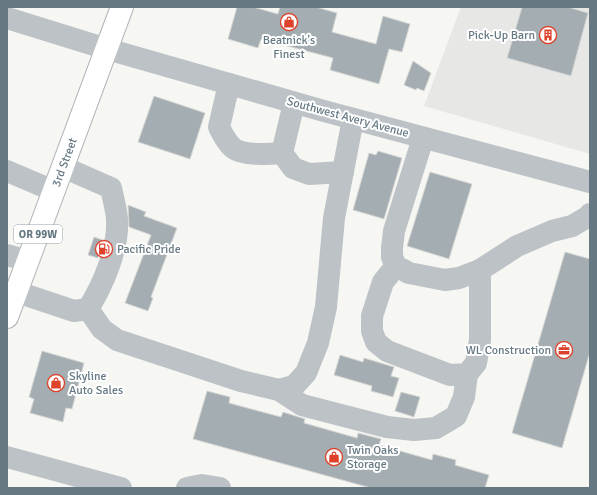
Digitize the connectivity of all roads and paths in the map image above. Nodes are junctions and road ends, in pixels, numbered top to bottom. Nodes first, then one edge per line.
1 (122, 7) edge
2 (7, 18) edge
3 (107, 49) junction
4 (229, 84) junction
5 (294, 103) junction
6 (353, 119) junction
7 (423, 138) junction
8 (282, 153) junction
9 (63, 168) junction
10 (7, 171) edge
11 (343, 172) junction
12 (590, 182) edge
13 (54, 191) junction
14 (590, 214) edge
15 (7, 255) edge
16 (28, 261) junction
17 (396, 266) junction
18 (480, 270) junction
19 (17, 292) junction
20 (88, 309) junction
21 (7, 317) edge
22 (467, 374) junction
23 (279, 390) junction
24 (7, 457) edge
25 (121, 488) edge
26 (188, 488) edge
27 (220, 488) edge

1 - 3 highway, 3rd Street / OR 99W
2 - 3 street, Southwest Avery Avenue
3 - 4 street, Southwest Avery Avenue
3 - 9 highway, 3rd Street / OR 99W
4 - 5 street, Southwest Avery Avenue
4 - 8 street
5 - 6 street, Southwest Avery Avenue
5 - 8 street
6 - 7 street, Southwest Avery Avenue
6 - 11 street
7 - 12 street, Southwest Avery Avenue
7 - 17 street
8 - 11 street
9 - 13 highway, 3rd Street / OR 99W
9 - 20 street
10 - 13 street
11 - 23 street
13 - 16 highway, 3rd Street / OR 99W
14 - 18 street
15 - 16 street
16 - 19 highway, 3rd Street / OR 99W
17 - 18 street
17 - 22 street
18 - 22 street
19 - 20 street
19 - 21 highway, 3rd Street / OR 99W
20 - 23 street
22 - 23 street
24 - 25 street
26 - 27 street

